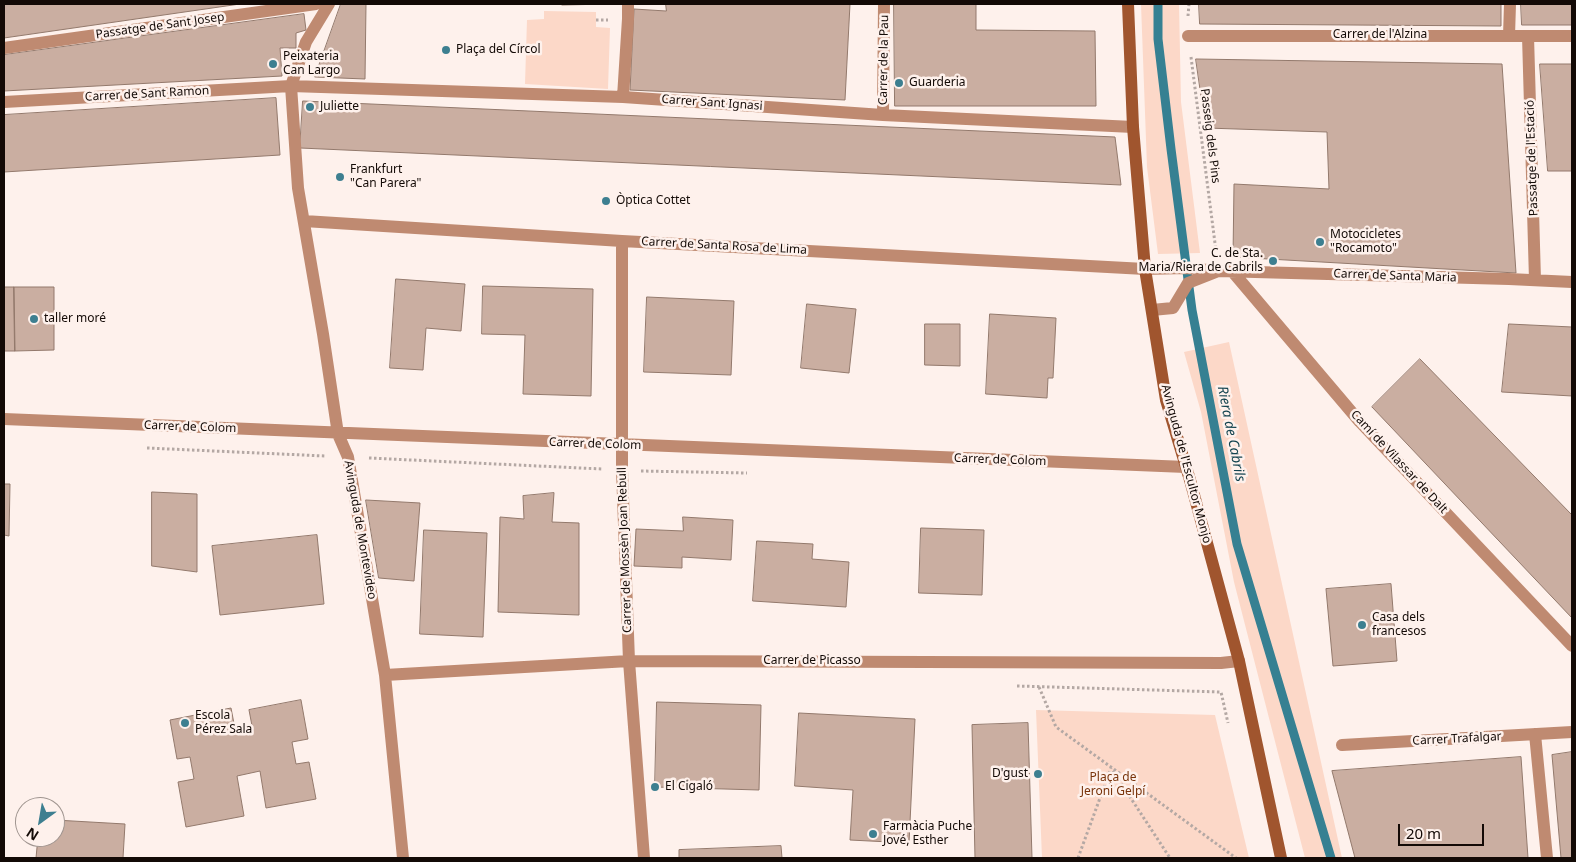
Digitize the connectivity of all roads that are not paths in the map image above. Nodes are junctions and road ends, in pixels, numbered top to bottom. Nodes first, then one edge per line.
1 (316, 4) edge
2 (329, 4) edge
3 (628, 4) edge
4 (884, 4) edge
5 (1128, 4) edge
6 (1510, 4) edge
7 (1188, 36) road end
8 (1509, 36) junction
9 (1528, 36) junction
10 (1572, 36) edge
11 (4, 48) edge
12 (291, 86) junction
13 (623, 97) junction
14 (4, 102) edge
15 (883, 115) junction
16 (1133, 127) junction
17 (304, 221) junction
18 (622, 241) junction
19 (1145, 268) junction
20 (1218, 271) junction
21 (1232, 271) junction
22 (1535, 280) junction
23 (1572, 282) edge
24 (1152, 310) junction
25 (4, 419) edge
26 (338, 434) junction
27 (622, 445) junction
28 (1186, 467) junction
29 (1572, 646) edge
30 (628, 661) junction
31 (1239, 661) junction
32 (385, 674) junction
33 (1572, 732) edge
34 (1535, 734) junction
35 (1342, 745) dead end
36 (403, 858) edge
37 (644, 858) edge
38 (1281, 858) edge
39 (1546, 858) edge

1 - 11 street, Passatge de Sant Josep
2 - 12 street
3 - 13 street
4 - 15 street, Carrer de la Pau
5 - 16 street, Avinguda de l'Escultor Monjo
6 - 8 street
7 - 8 street, Carrer de l'Alzina
8 - 9 street, Carrer de l'Alzina
9 - 10 street, Carrer de l'Alzina
9 - 22 street, Passatge de l'Estació
12 - 13 street, Carrer Sant Ignasi
12 - 14 street, Carrer de Sant Ramon
12 - 17 street, Avinguda de Montevideo
13 - 15 street, Carrer Sant Ignasi
15 - 16 street, Carrer Sant Ignasi
16 - 19 street, Avinguda de l'Escultor Monjo
17 - 18 street, Carrer de Santa Rosa de Lima
17 - 26 street, Avinguda de Montevideo
18 - 19 street, Carrer de Santa Rosa de Lima
18 - 27 street, Carrer de Mossèn Joan Rebull
19 - 20 street, Carrer de Santa Maria
19 - 24 street, Avinguda de l'Escultor Monjo
20 - 21 street, Carrer de Santa Maria
20 - 24 street, Carrer de Santa Maria
21 - 22 street, Carrer de Santa Maria
21 - 29 street, Camí de Vilassar de Dalt
22 - 23 street, Carrer de Santa Maria
24 - 28 street, Avinguda de l'Escultor Monjo
25 - 26 street, Carrer de Colom
26 - 27 street, Carrer de Colom
26 - 32 street, Avinguda de Montevideo
27 - 28 street, Carrer de Colom
27 - 30 street, Carrer de Mossèn Joan Rebull
28 - 31 street, Avinguda de l'Escultor Monjo
30 - 31 street, Carrer de Picasso
30 - 32 street, Carrer de Picasso
30 - 37 street, Carrer de Mossèn Joan Rebull
31 - 38 street, Avinguda de l'Escultor Monjo
32 - 36 street, Avinguda de Montevideo
33 - 34 street, Carrer Trafalgar
34 - 35 street, Carrer Trafalgar
34 - 39 street

